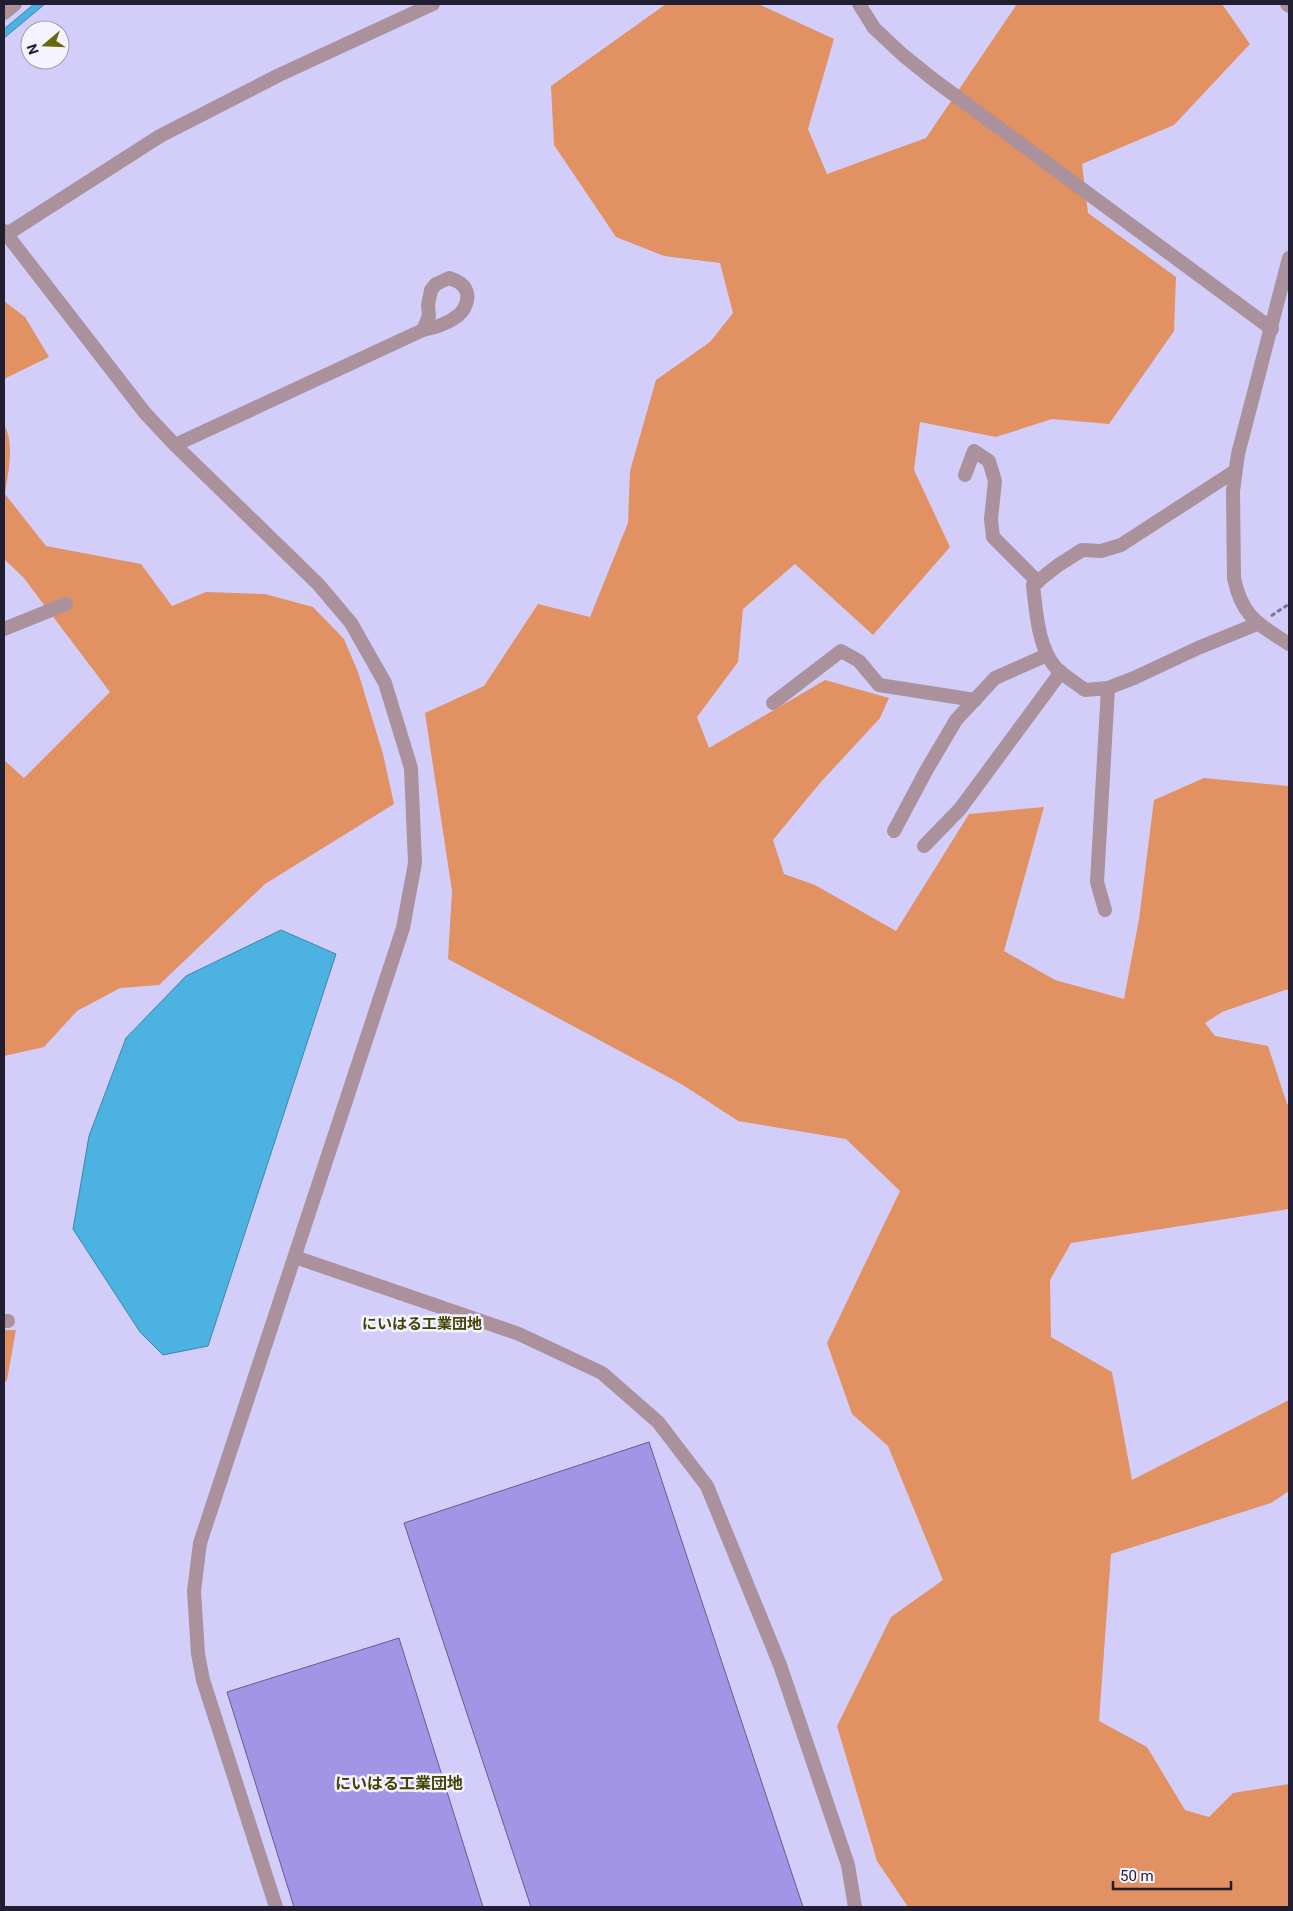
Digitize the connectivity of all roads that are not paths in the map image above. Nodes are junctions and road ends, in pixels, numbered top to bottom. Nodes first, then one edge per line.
1 (15, 4) edge
2 (433, 4) edge
3 (859, 4) edge
4 (4, 14) edge
5 (4, 234) edge
6 (1289, 258) edge
7 (1272, 329) junction
8 (423, 330) dead end
9 (175, 445) junction
10 (1235, 471) junction
11 (965, 475) dead end
12 (1038, 582) junction
13 (66, 604) dead end
14 (1257, 624) junction
15 (4, 629) edge
16 (1289, 644) edge
17 (1047, 655) junction
18 (1061, 672) junction
19 (1108, 688) junction
20 (975, 700) junction
21 (773, 703) dead end
22 (894, 831) dead end
23 (924, 846) dead end
24 (1105, 910) dead end
25 (295, 1257) junction
26 (276, 1907) edge
27 (855, 1907) edge

1 - 4 street
2 - 5 street
3 - 7 street
5 - 9 street
6 - 7 street
7 - 10 street
8 - 9 street
9 - 25 street
10 - 12 street
10 - 14 street
11 - 12 street
12 - 17 street
13 - 15 street
14 - 16 street
14 - 19 street
17 - 18 street
17 - 20 street
18 - 19 street
18 - 23 street
19 - 24 street
20 - 21 street
20 - 22 street
25 - 26 street
25 - 27 street

